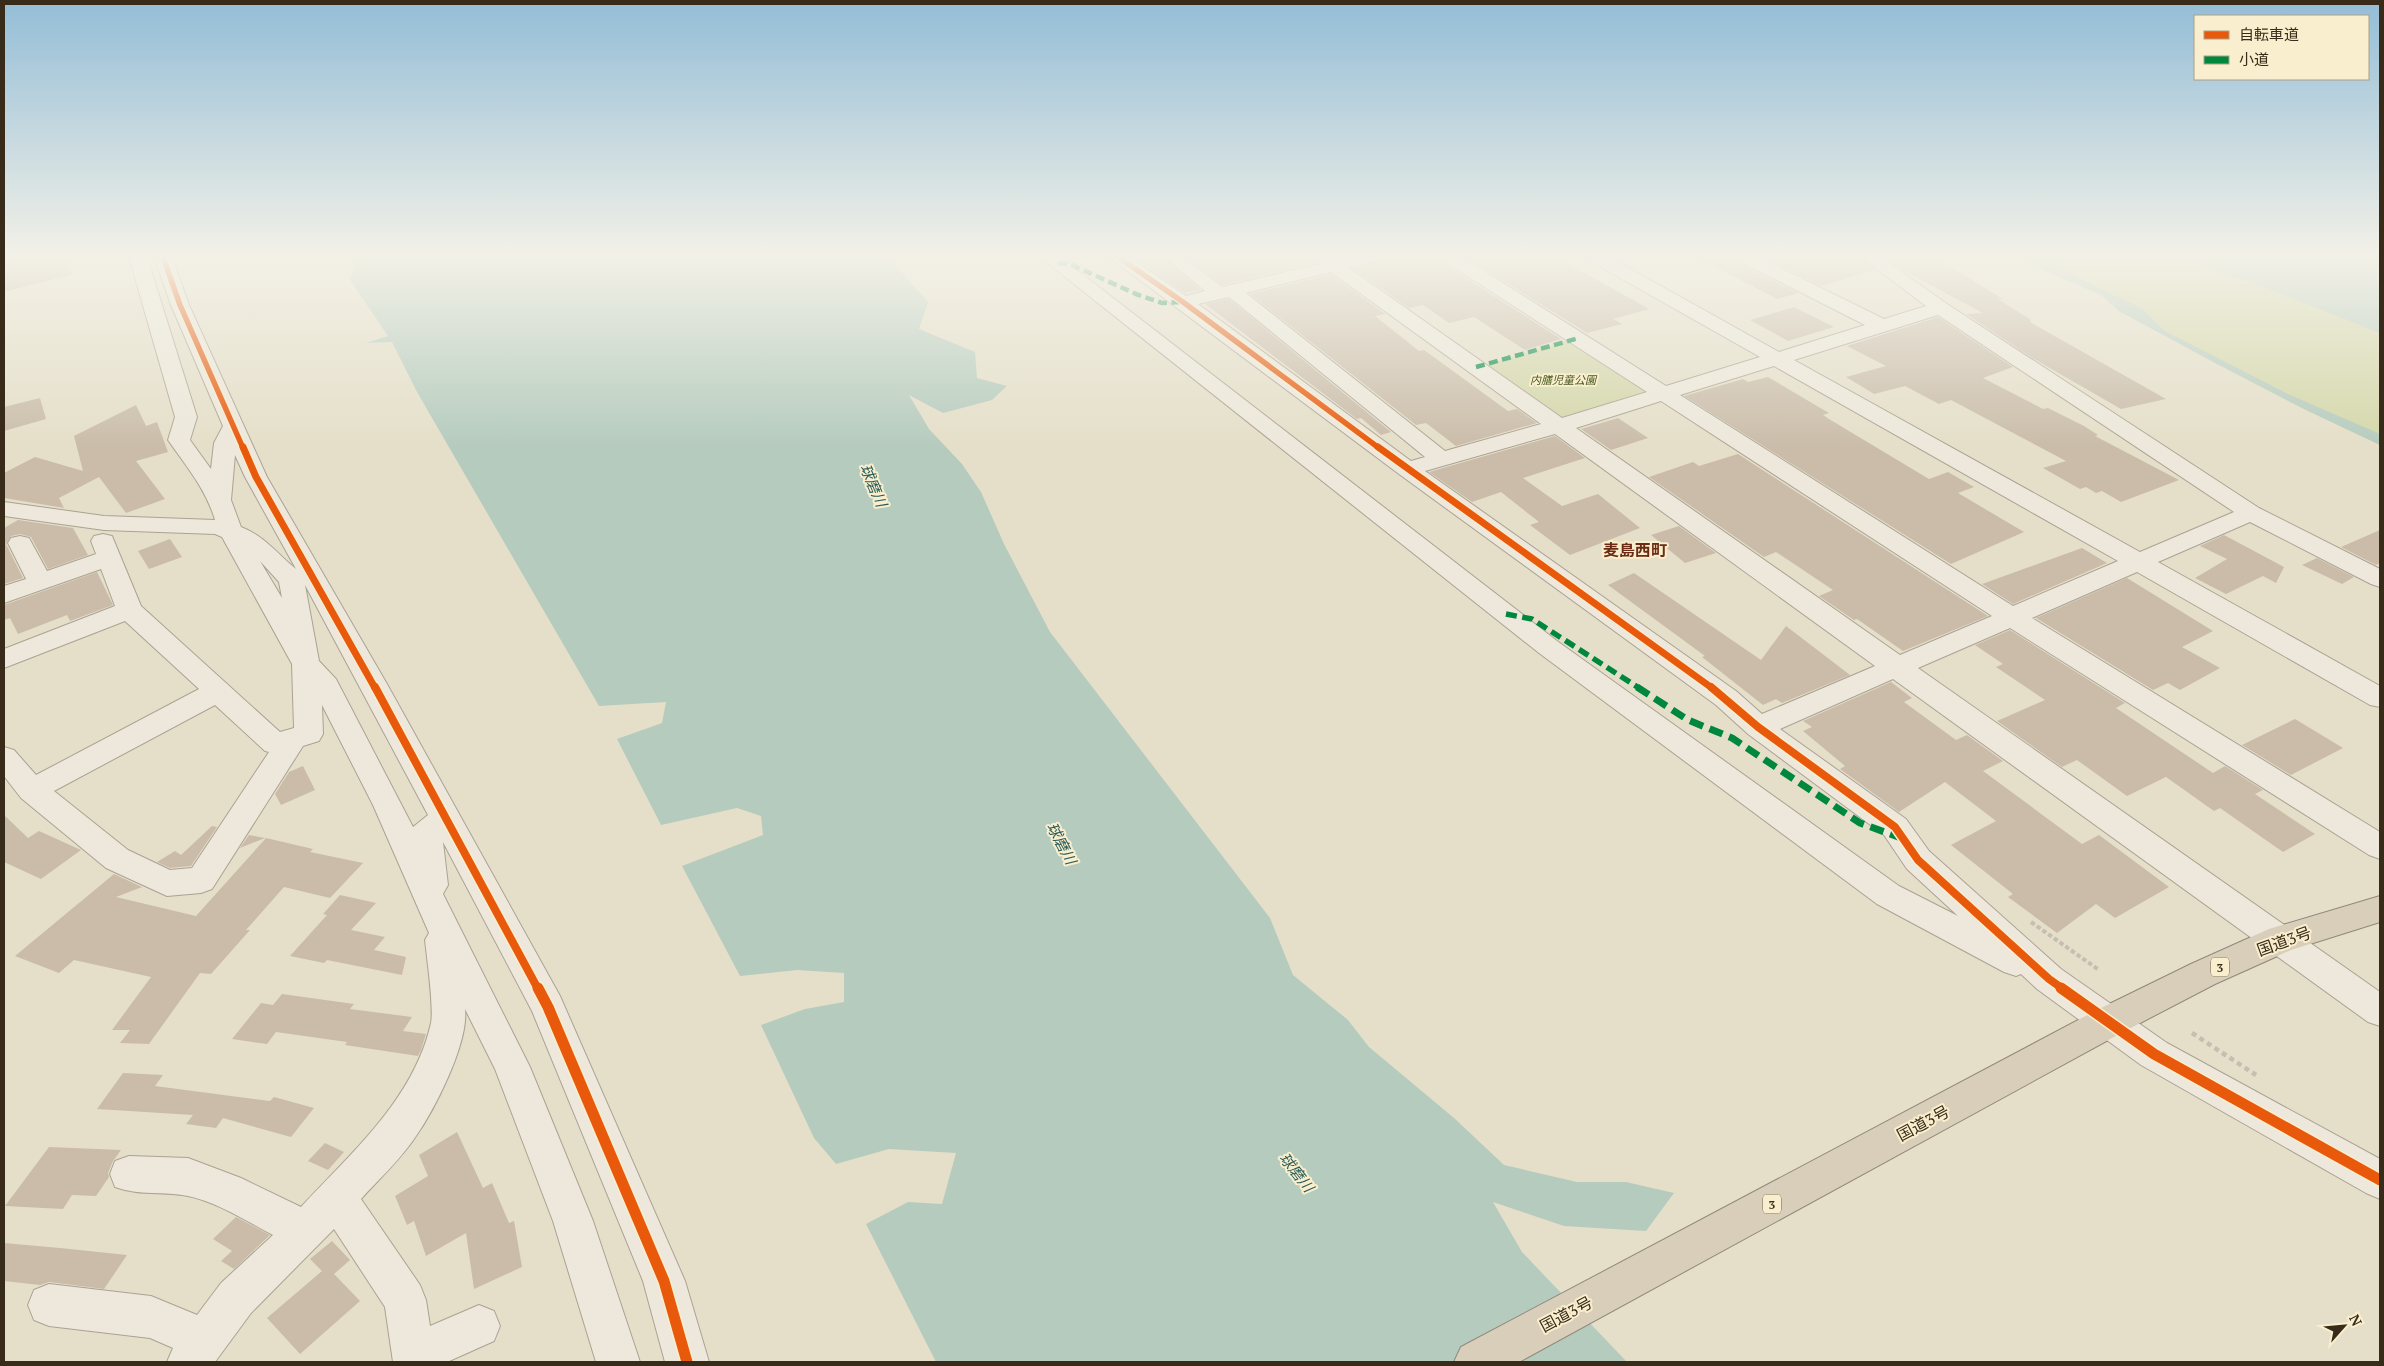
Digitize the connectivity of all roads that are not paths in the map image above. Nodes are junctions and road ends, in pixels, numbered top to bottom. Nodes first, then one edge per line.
1 (157, 321) edge
2 (187, 321) edge
3 (1131, 321) edge
4 (1208, 321) edge
5 (1262, 321) edge
6 (1410, 321) edge
7 (1551, 321) edge
8 (1711, 321) edge
9 (1872, 321) edge
10 (1895, 321) edge
11 (1959, 321) edge
12 (1880, 325) junction
13 (1776, 357) junction
14 (1665, 393) junction
15 (1559, 426) junction
16 (234, 427) junction
17 (1441, 459) junction
18 (1407, 469) junction
19 (220, 500) junction
20 (4, 509) edge
21 (2250, 513) junction
22 (104, 523) junction
23 (231, 532) junction
24 (20, 543) dead end
25 (108, 558) junction
26 (2138, 562) junction
27 (301, 576) junction
28 (2380, 579) edge
29 (40, 582) junction
30 (4, 595) edge
31 (129, 610) junction
32 (2012, 617) junction
33 (4, 659) edge
34 (306, 664) junction
35 (1898, 666) junction
36 (218, 691) junction
37 (2380, 698) edge
38 (1758, 728) junction
39 (293, 739) junction
40 (4, 757) edge
41 (32, 790) junction
42 (446, 818) junction
43 (2380, 847) edge
44 (2380, 909) edge
45 (438, 919) junction
46 (2281, 940) junction
47 (2049, 979) junction
48 (2380, 1010) edge
49 (2110, 1021) junction
50 (129, 1174) dead end
51 (2380, 1180) edge
52 (337, 1198) junction
53 (306, 1231) junction
54 (49, 1305) dead end
55 (479, 1326) dead end
56 (197, 1351) edge
57 (618, 1362) edge
58 (687, 1362) edge
59 (1476, 1362) edge

1 - 19 street
2 - 16 street
3 - 47 street
4 - 18 street
5 - 17 street
6 - 15 street
7 - 14 street
8 - 13 street
9 - 12 street
10 - 12 street
11 - 21 street
12 - 13 street
13 - 14 street
13 - 26 street
14 - 15 street
14 - 32 street
15 - 17 street
15 - 35 street
16 - 19 street
16 - 27 street
17 - 18 street
18 - 38 street
19 - 23 street
20 - 22 street
21 - 26 street
21 - 28 street
22 - 23 street
22 - 25 street
23 - 27 street
23 - 34 street
24 - 29 street
25 - 29 street
25 - 31 street
26 - 32 street
26 - 37 street
27 - 34 street
27 - 42 street
29 - 30 street
31 - 33 street
31 - 36 street
32 - 35 street
32 - 43 street
34 - 39 street
34 - 45 street
35 - 38 street
35 - 46 street
36 - 39 street
36 - 41 street
38 - 47 street
39 - 41 street
40 - 41 street
42 - 45 street
42 - 58 street
44 - 46 highway, 国道3号 / 3
45 - 52 street
45 - 57 street
46 - 48 street
46 - 49 highway, 国道3号 / 3
47 - 49 street
49 - 51 street
49 - 59 highway, 国道3号 / 3
50 - 53 street
52 - 53 street
52 - 55 street
53 - 56 street
54 - 56 street

